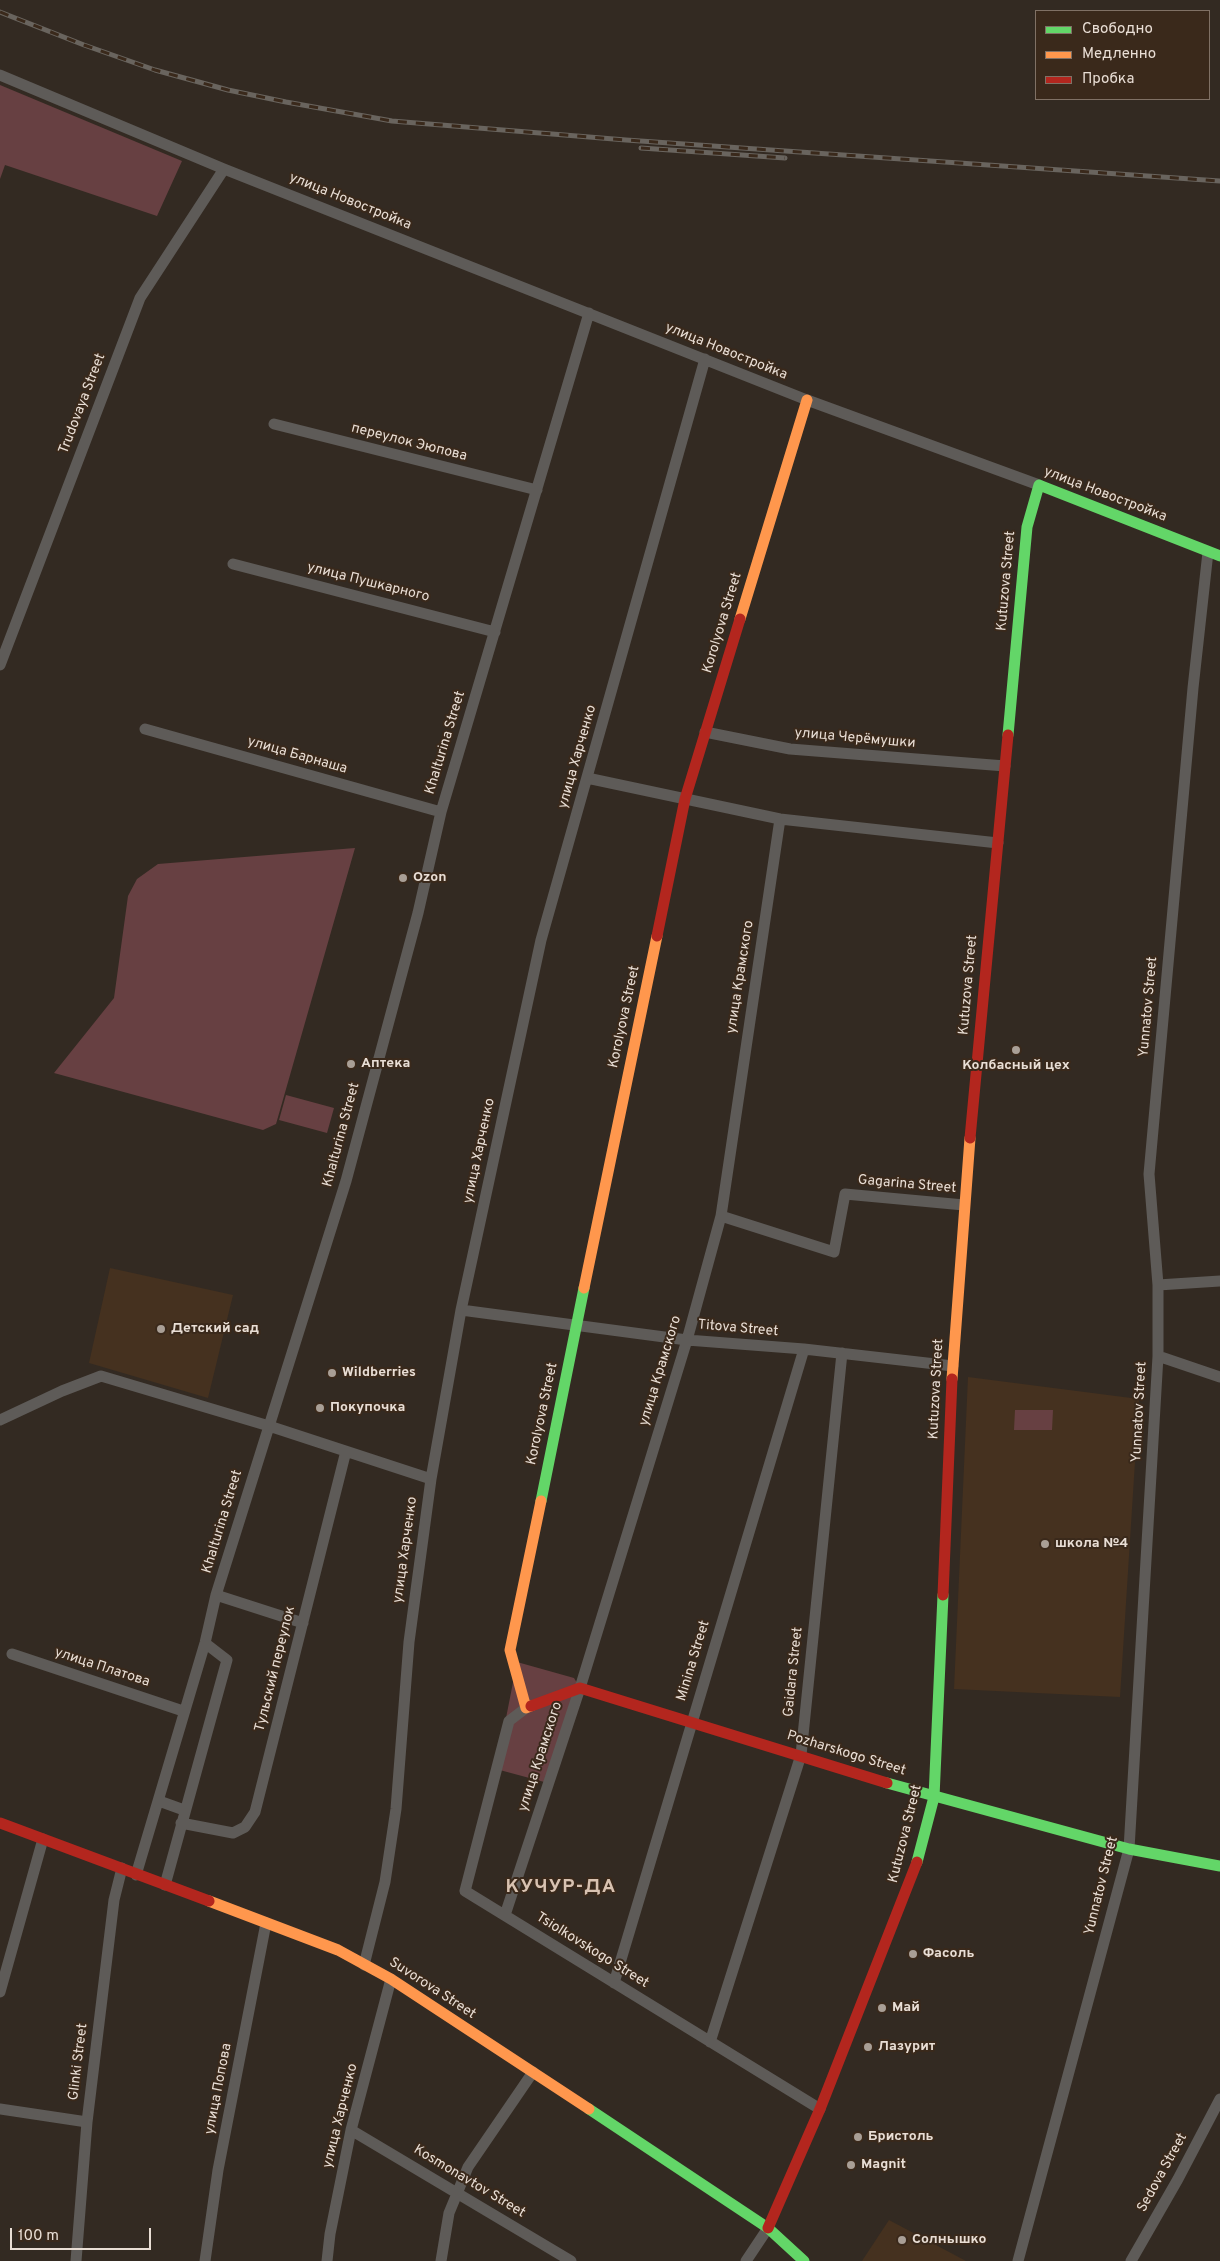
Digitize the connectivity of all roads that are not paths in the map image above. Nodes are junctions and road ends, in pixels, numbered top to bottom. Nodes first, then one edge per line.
1 (0, 75) edge
2 (224, 169) junction
3 (589, 313) junction
4 (705, 359) junction
5 (807, 400) junction
6 (274, 424) dead end
7 (1038, 485) junction
8 (537, 490) junction
9 (1208, 552) junction
10 (1220, 556) edge
11 (233, 564) dead end
12 (495, 632) junction
13 (0, 665) edge
14 (145, 729) dead end
15 (705, 732) junction
16 (1005, 766) junction
17 (588, 778) junction
18 (685, 799) junction
19 (441, 812) junction
20 (780, 819) junction
21 (998, 843) junction
22 (964, 1206) junction
23 (721, 1216) junction
24 (1220, 1281) edge
25 (1158, 1285) junction
26 (461, 1310) junction
27 (576, 1324) junction
28 (687, 1340) junction
29 (804, 1349) junction
30 (842, 1353) junction
31 (1158, 1356) junction
32 (953, 1366) junction
33 (1220, 1376) edge
34 (0, 1420) edge
35 (269, 1426) junction
36 (346, 1451) junction
37 (431, 1480) junction
38 (216, 1595) junction
39 (303, 1623) junction
40 (205, 1643) junction
41 (12, 1654) dead end
42 (580, 1688) junction
43 (526, 1708) junction
44 (183, 1711) junction
45 (692, 1721) junction
46 (801, 1756) junction
47 (934, 1797) junction
48 (159, 1800) junction
49 (184, 1810) junction
50 (0, 1823) edge
51 (181, 1823) junction
52 (43, 1839) junction
53 (1129, 1849) junction
54 (1220, 1866) edge
55 (122, 1868) junction
56 (136, 1875) junction
57 (165, 1885) junction
58 (504, 1915) junction
59 (266, 1923) junction
60 (364, 1964) junction
61 (391, 1979) junction
62 (614, 1983) junction
63 (0, 1992) edge
64 (710, 2042) junction
65 (533, 2072) junction
66 (1220, 2099) edge
67 (0, 2109) edge
68 (820, 2109) junction
69 (87, 2122) junction
70 (351, 2130) junction
71 (457, 2193) junction
72 (768, 2228) junction
73 (76, 2261) edge
74 (205, 2261) edge
75 (327, 2261) edge
76 (441, 2261) edge
77 (571, 2261) edge
78 (746, 2261) edge
79 (804, 2261) edge
80 (1018, 2261) edge
81 (1131, 2261) edge

1 - 2 street, улица Новостройка
2 - 3 street, улица Новостройка
2 - 13 street, Trudovaya Street
3 - 4 street, улица Новостройка
3 - 8 street, Khalturina Street
4 - 5 street, улица Новостройка
4 - 17 street, улица Харченко
5 - 7 street, улица Новостройка
5 - 15 main road, Korolyova Street
6 - 8 street, переулок Эюпова
7 - 9 main road, улица Новостройка
7 - 16 main road, Kutuzova Street
8 - 12 street, Khalturina Street
9 - 10 main road, улица Новостройка
9 - 25 street, Yunnatov Street
11 - 12 street, улица Пушкарного
12 - 19 street, Khalturina Street
14 - 19 street, улица Барнаша
15 - 16 street, улица Черёмушки
15 - 18 main road, Korolyova Street
16 - 21 main road, Kutuzova Street
17 - 18 street
17 - 26 street, улица Харченко
18 - 20 street
18 - 27 main road, Korolyova Street
19 - 35 street, Khalturina Street
20 - 21 street
20 - 23 street, улица Крамского
21 - 22 main road, Kutuzova Street
22 - 23 street, Gagarina Street
22 - 32 main road, Kutuzova Street
23 - 28 street, улица Крамского
24 - 25 street
25 - 31 street, Yunnatov Street
26 - 27 street, Titova Street
26 - 37 street, улица Харченко
27 - 28 street, Titova Street
27 - 43 main road, Korolyova Street
28 - 29 street, Titova Street
28 - 42 street, улица Крамского
29 - 30 street, Titova Street
29 - 45 street, Minina Street
30 - 32 street, Titova Street
30 - 46 street, Gaidara Street
31 - 33 street
31 - 53 street, Yunnatov Street
32 - 47 main road, Kutuzova Street
34 - 35 street
35 - 36 street
35 - 38 street, Khalturina Street
36 - 37 street
36 - 39 street, Тульский переулок
37 - 60 street, улица Харченко
38 - 39 street
38 - 40 street, Khalturina Street
39 - 51 street, Тульский переулок
40 - 44 street, Khalturina Street
40 - 49 street
41 - 44 street, улица Платова
42 - 43 main road
42 - 45 main road, Pozharskogo Street
42 - 58 street, улица Крамского
43 - 58 street, Tsiolkovskogo Street
44 - 48 street, Khalturina Street
45 - 46 main road, Pozharskogo Street
45 - 62 street, Minina Street
46 - 47 main road, Pozharskogo Street
46 - 64 street, Gaidara Street
47 - 53 main road, Pozharskogo Street
47 - 68 main road, Kutuzova Street
48 - 49 street
48 - 56 street, Khalturina Street
49 - 51 street
50 - 52 main road, Suvorova Street
51 - 57 street
52 - 55 main road, Suvorova Street
52 - 63 street
53 - 54 main road, Pozharskogo Street
53 - 80 street, Yunnatov Street
55 - 56 main road, Suvorova Street
55 - 69 street, Glinki Street
56 - 57 main road, Suvorova Street
57 - 59 main road, Suvorova Street
58 - 62 street, Tsiolkovskogo Street
59 - 60 main road, Suvorova Street
59 - 74 street, улица Попова
60 - 61 main road, Suvorova Street
61 - 65 main road, Suvorova Street
61 - 70 street, улица Харченко
62 - 64 street, Tsiolkovskogo Street
64 - 68 street, Tsiolkovskogo Street
65 - 71 street
65 - 72 main road, Suvorova Street
66 - 81 street, Sedova Street
67 - 69 street
68 - 72 main road, Kutuzova Street
69 - 73 street, Glinki Street
70 - 71 street, Kosmonavtov Street
70 - 75 street, улица Харченко
71 - 76 street
71 - 77 street, Kosmonavtov Street
72 - 78 street, Kutuzova Street
72 - 79 main road, Suvorova Street

